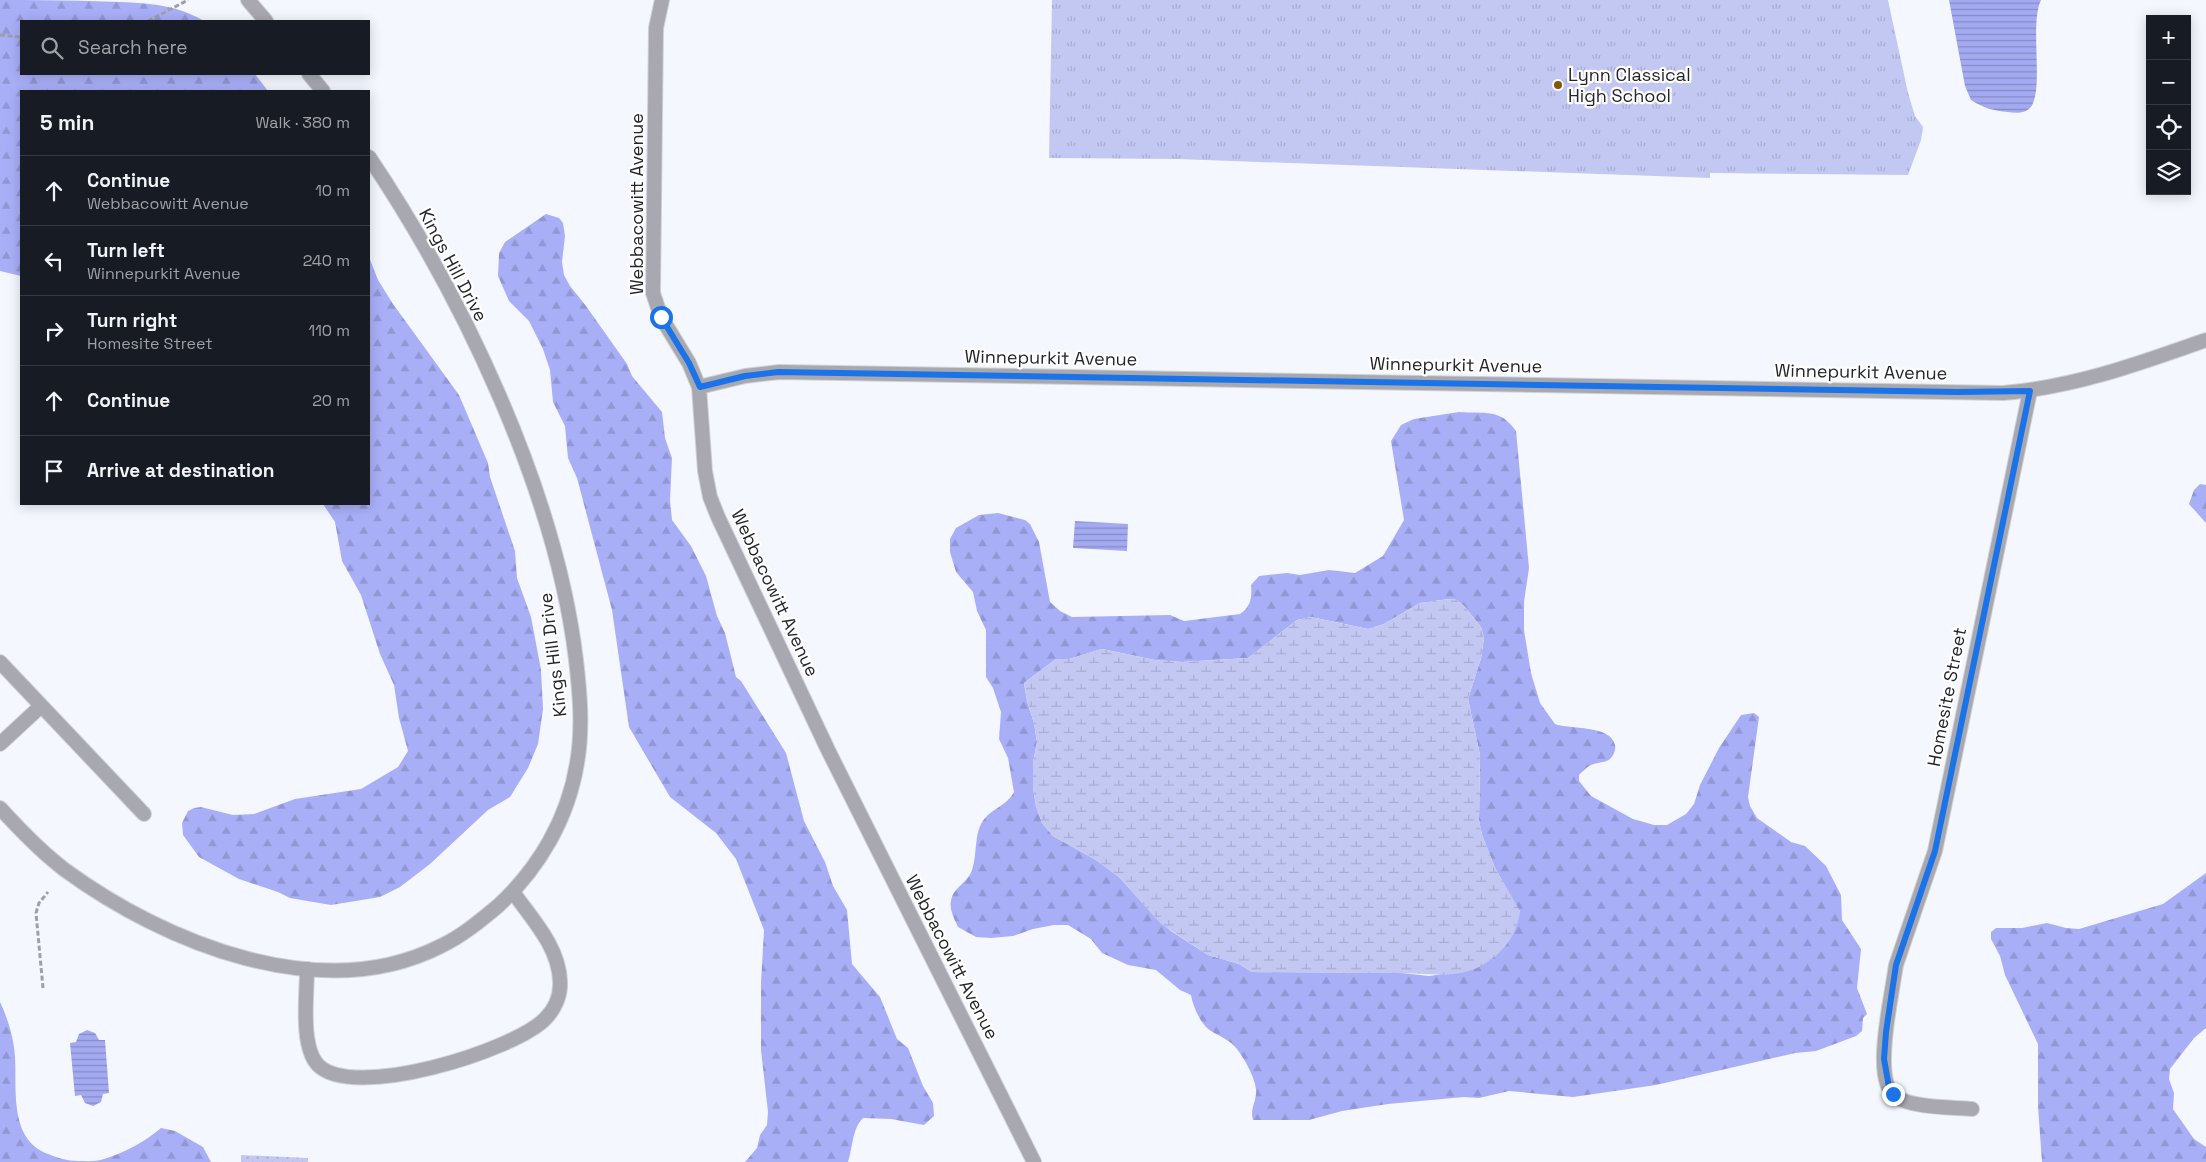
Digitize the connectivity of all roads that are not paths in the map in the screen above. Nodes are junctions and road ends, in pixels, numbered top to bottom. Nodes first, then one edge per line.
1 (248, 0) edge
2 (662, 0) edge
3 (265, 20) edge
4 (310, 75) edge
5 (322, 90) edge
6 (370, 159) edge
7 (2206, 340) edge
8 (700, 387) junction
9 (2030, 391) junction
10 (0, 662) edge
11 (41, 706) junction
12 (0, 744) edge
13 (0, 808) edge
14 (144, 814) dead end
15 (512, 892) junction
16 (307, 969) junction
17 (1972, 1109) dead end
18 (1034, 1162) edge

1 - 3 street
2 - 8 street, Webbacowitt Avenue
4 - 5 street
6 - 15 street, Kings Hill Drive
7 - 9 street, Winnepurkit Avenue
8 - 9 street, Winnepurkit Avenue
8 - 18 street, Webbacowitt Avenue
9 - 17 street, Homesite Street
10 - 11 street
11 - 12 street
11 - 14 street
13 - 16 street, Kings Hill Drive
15 - 16 street, Kings Hill Drive
15 - 16 street

